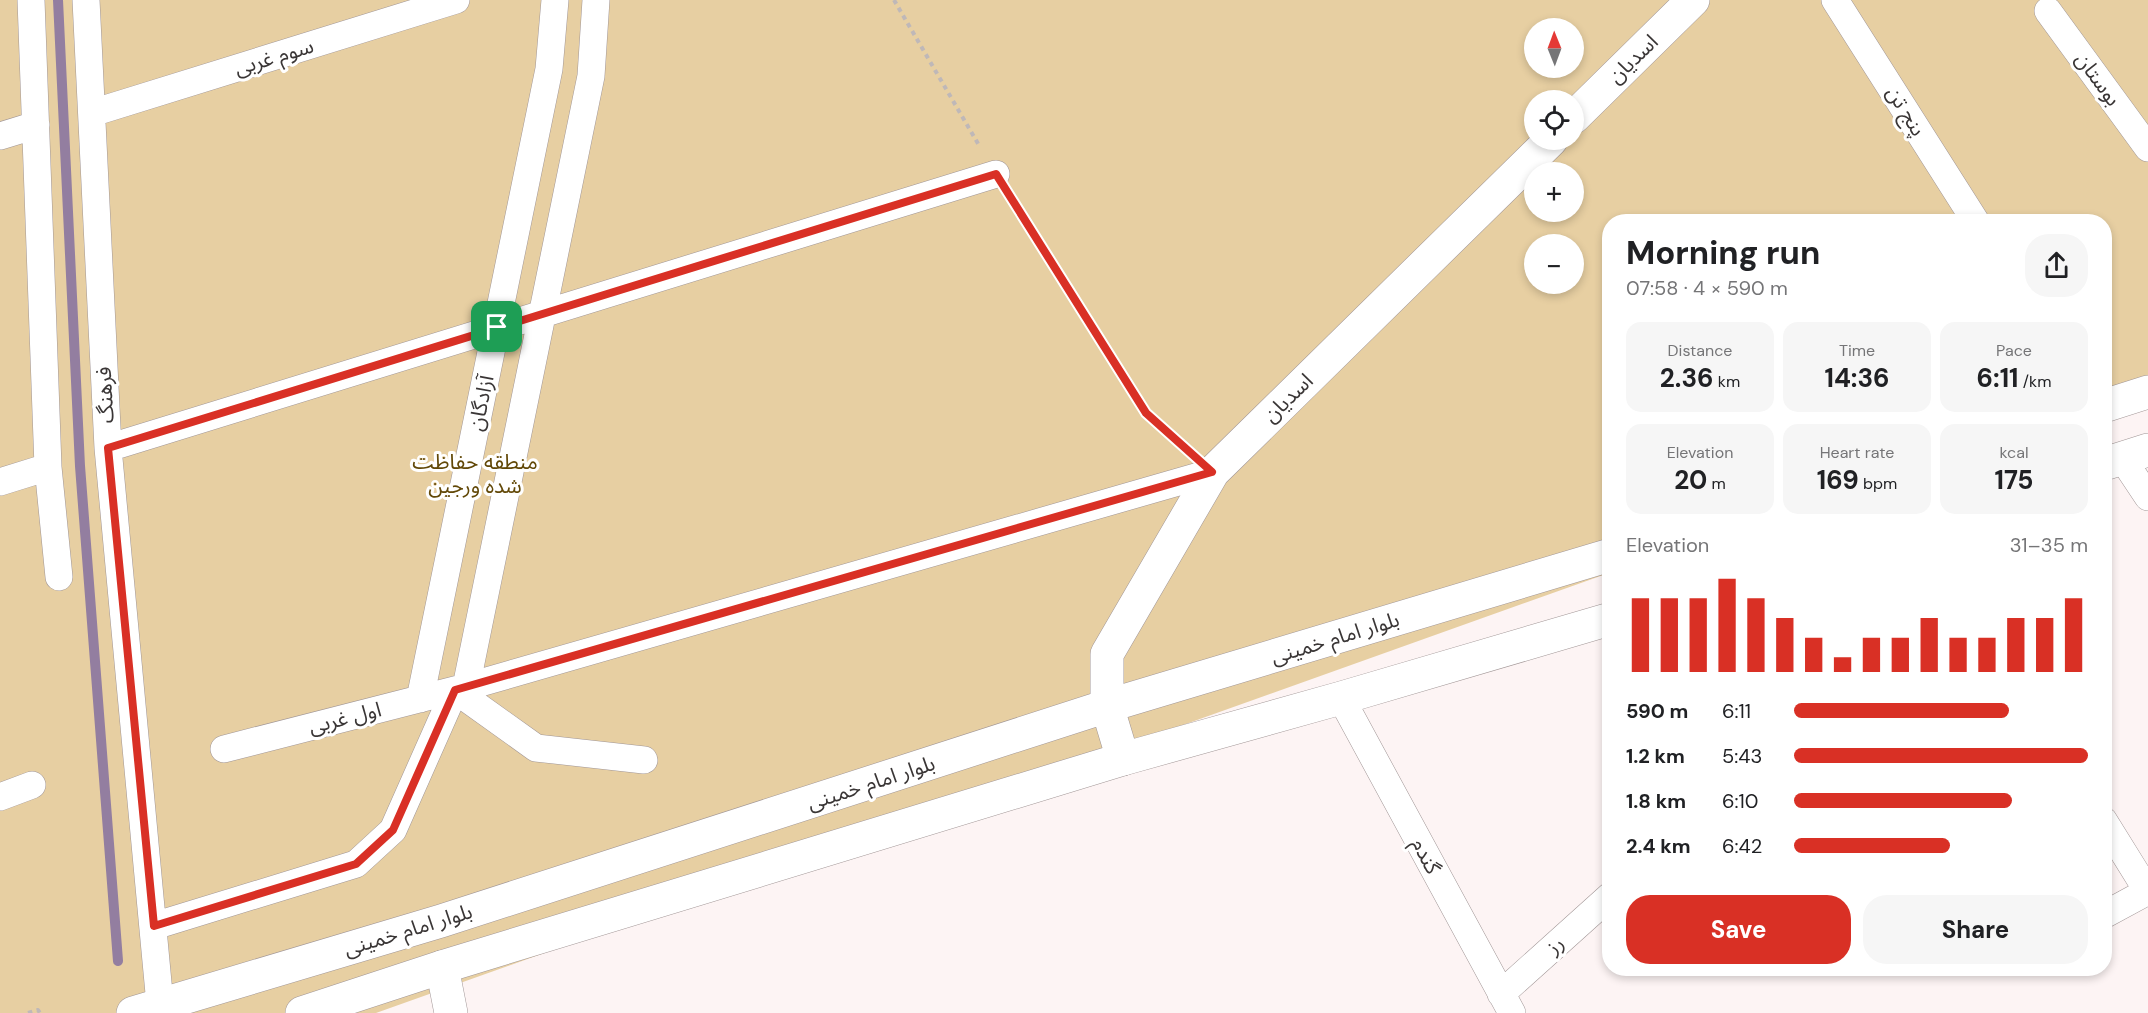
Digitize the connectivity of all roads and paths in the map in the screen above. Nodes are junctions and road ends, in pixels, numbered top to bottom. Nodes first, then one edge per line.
1 (31, 0) edge
2 (86, 0) edge
3 (456, 0) edge
4 (555, 0) edge
5 (596, 0) edge
6 (894, 0) edge
7 (1693, 0) edge
8 (1835, 0) edge
9 (2048, 11) dead end
10 (1584, 107) edge
11 (92, 113) junction
12 (36, 125) junction
13 (0, 136) edge
14 (2148, 148) edge
15 (1541, 150) edge
16 (996, 174) junction
17 (1971, 214) edge
18 (543, 313) junction
19 (497, 327) junction
20 (2148, 392) edge
21 (2112, 403) edge
22 (108, 448) junction
23 (2125, 457) edge
24 (48, 467) junction
25 (1212, 472) junction
26 (0, 482) edge
27 (2148, 497) edge
28 (1602, 557) edge
29 (59, 577) dead end
30 (1602, 621) edge
31 (460, 689) junction
32 (1341, 698) junction
33 (420, 699) junction
34 (1107, 706) junction
35 (224, 749) dead end
36 (1123, 759) junction
37 (644, 760) dead end
38 (32, 786) dead end
39 (0, 797) edge
40 (2112, 834) edge
41 (2148, 892) edge
42 (1602, 904) edge
43 (2112, 911) edge
44 (154, 926) junction
45 (442, 967) junction
46 (1507, 1004) edge
47 (147, 1008) edge
48 (28, 1013) edge
49 (40, 1013) edge
50 (302, 1013) edge
51 (451, 1013) edge

1 - 12 street
2 - 11 street, فرهنگ
3 - 11 street, سوم غربی
4 - 19 street, آزادگان
5 - 18 street, آزادگان
6 - 16 path
7 - 10 main road, اسدیان
8 - 17 street, پنج تن
9 - 14 street, بوستان
11 - 22 street, فرهنگ
12 - 13 street
12 - 24 street
15 - 25 main road, اسدیان
16 - 18 street
16 - 25 path
18 - 19 street
18 - 31 street, آزادگان
19 - 22 street
19 - 33 street, آزادگان
20 - 21 main road
22 - 44 street, فرهنگ
23 - 27 street
24 - 26 street
24 - 29 street
25 - 31 street, اول غربی
25 - 34 main road, اسدیان
28 - 34 main road, بلوار امام خمینی
30 - 32 main road
31 - 33 street, اول غربی
31 - 37 street
31 - 44 street, آزادگان
32 - 36 main road
32 - 46 street, گندم
33 - 35 street, اول غربی
34 - 36 main road, اسدیان
34 - 47 main road, بلوار امام خمینی
36 - 45 main road
38 - 39 street
40 - 41 street
41 - 43 street
42 - 46 street, رز
44 - 47 street, فرهنگ
45 - 50 main road
45 - 51 main road
48 - 49 path

